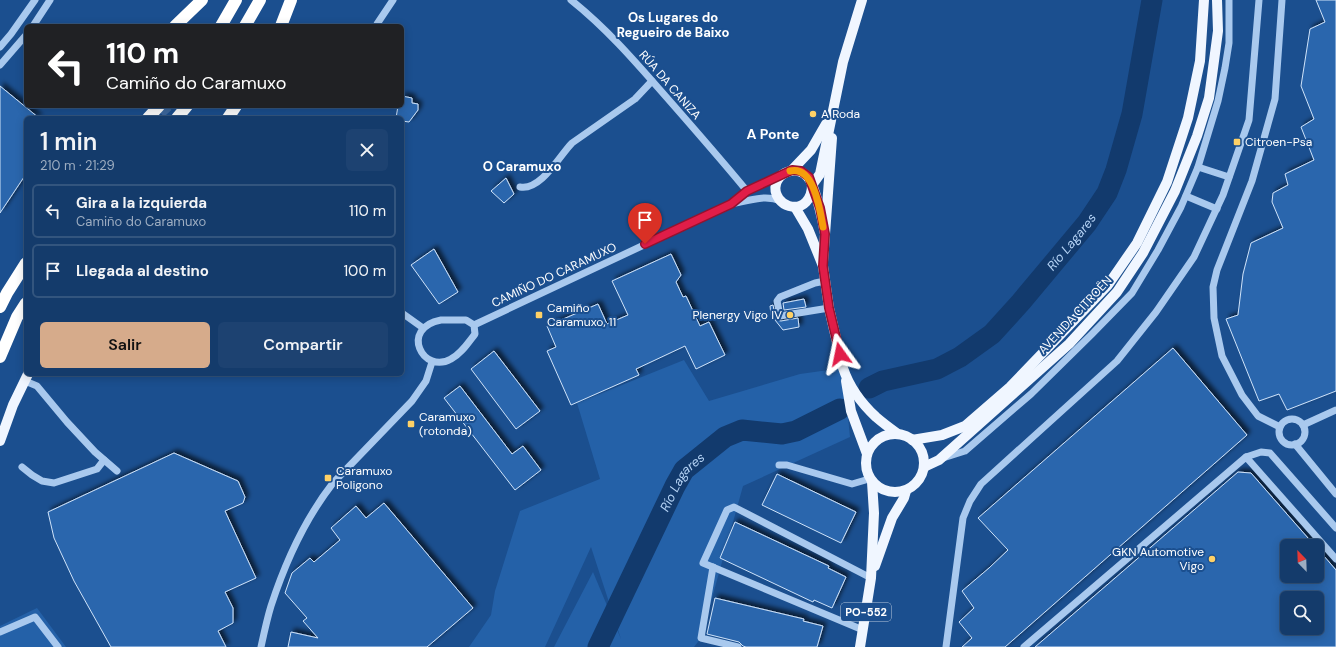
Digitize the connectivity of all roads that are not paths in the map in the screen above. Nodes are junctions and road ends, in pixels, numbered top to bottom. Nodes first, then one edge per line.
1 (35, 0) edge
2 (50, 0) edge
3 (202, 0) edge
4 (236, 0) edge
5 (260, 0) edge
6 (291, 0) edge
7 (393, 0) edge
8 (571, 0) edge
9 (862, 0) edge
10 (1204, 0) edge
11 (1218, 0) edge
12 (1229, 0) edge
13 (1259, 0) edge
14 (1282, 0) edge
15 (36, 24) edge
16 (177, 24) edge
17 (222, 24) edge
18 (246, 24) edge
19 (282, 24) edge
20 (377, 24) edge
21 (24, 39) edge
22 (0, 47) edge
23 (0, 65) edge
24 (652, 81) junction
25 (157, 108) edge
26 (185, 108) edge
27 (831, 115) junction
28 (150, 116) edge
29 (179, 116) edge
30 (1198, 167) junction
31 (787, 172) junction
32 (1229, 177) junction
33 (812, 185) junction
34 (520, 187) dead end
35 (747, 191) junction
36 (1186, 196) junction
37 (781, 202) junction
38 (731, 204) junction
39 (795, 207) junction
40 (1216, 209) junction
41 (825, 234) junction
42 (24, 266) edge
43 (823, 266) junction
44 (825, 281) junction
45 (24, 306) edge
46 (0, 307) edge
47 (829, 308) junction
48 (404, 314) edge
49 (474, 325) junction
50 (423, 328) junction
51 (0, 357) edge
52 (432, 362) junction
53 (846, 377) junction
54 (26, 378) edge
55 (1336, 410) edge
56 (1303, 424) junction
57 (1280, 427) junction
58 (898, 434) junction
59 (912, 440) junction
60 (0, 441) edge
61 (1295, 444) junction
62 (867, 454) junction
63 (1246, 457) junction
64 (104, 460) junction
65 (939, 460) junction
66 (779, 465) dead end
67 (22, 467) dead end
68 (924, 467) junction
69 (117, 471) dead end
70 (870, 480) junction
71 (906, 490) junction
72 (1336, 494) edge
73 (1336, 528) edge
74 (1336, 559) edge
75 (713, 567) junction
76 (871, 578) junction
77 (863, 630) junction
78 (0, 632) edge
79 (58, 647) edge
80 (261, 647) edge
81 (738, 647) edge
82 (860, 647) edge
83 (946, 647) edge
84 (1024, 647) edge

1 - 22 street
2 - 15 street
3 - 16 highway
4 - 17 highway
5 - 18 highway
6 - 19 highway
7 - 20 street
8 - 24 street, RÚA DA CANIZA
9 - 27 main road
10 - 59 main road
11 - 65 main road, AVENIDA CITROËN
12 - 30 street
13 - 32 street
14 - 57 street
21 - 23 street
24 - 34 street
24 - 35 street, RÚA DA CANIZA
25 - 28 highway
26 - 29 highway
27 - 31 main road
27 - 33 main road
27 - 41 main road
30 - 32 street
30 - 36 street
31 - 33 main road
31 - 35 street, CAMIÑO DO CARAMUXO
31 - 37 main road
32 - 40 street
33 - 39 main road
33 - 41 main road
35 - 38 street, CAMIÑO DO CARAMUXO
36 - 40 street
36 - 65 street
37 - 38 street, CAMIÑO DO CARAMUXO
37 - 39 main road
38 - 49 street, CAMIÑO DO CARAMUXO
39 - 43 main road
40 - 83 street
41 - 43 main road
42 - 46 highway
43 - 44 main road
44 - 47 main road
44 - 47 street
45 - 51 highway
47 - 53 main road
48 - 50 street
49 - 50 street
49 - 52 street
50 - 52 street
52 - 80 street
53 - 58 main road
53 - 62 main road
54 - 60 main road
54 - 64 street
55 - 56 street
56 - 57 street
56 - 61 street
57 - 61 street
58 - 59 main road
58 - 62 main road
59 - 68 main road
61 - 72 street
62 - 70 main road
63 - 73 street
63 - 74 street
63 - 84 street
64 - 67 street
64 - 69 street
65 - 68 main road, AVENIDA CITROËN
66 - 70 street
68 - 71 main road
70 - 71 main road
70 - 76 main road
71 - 76 main road
75 - 76 street
75 - 77 street
75 - 81 street
76 - 77 main road, PO-552
77 - 82 main road, PO-552
78 - 79 street

